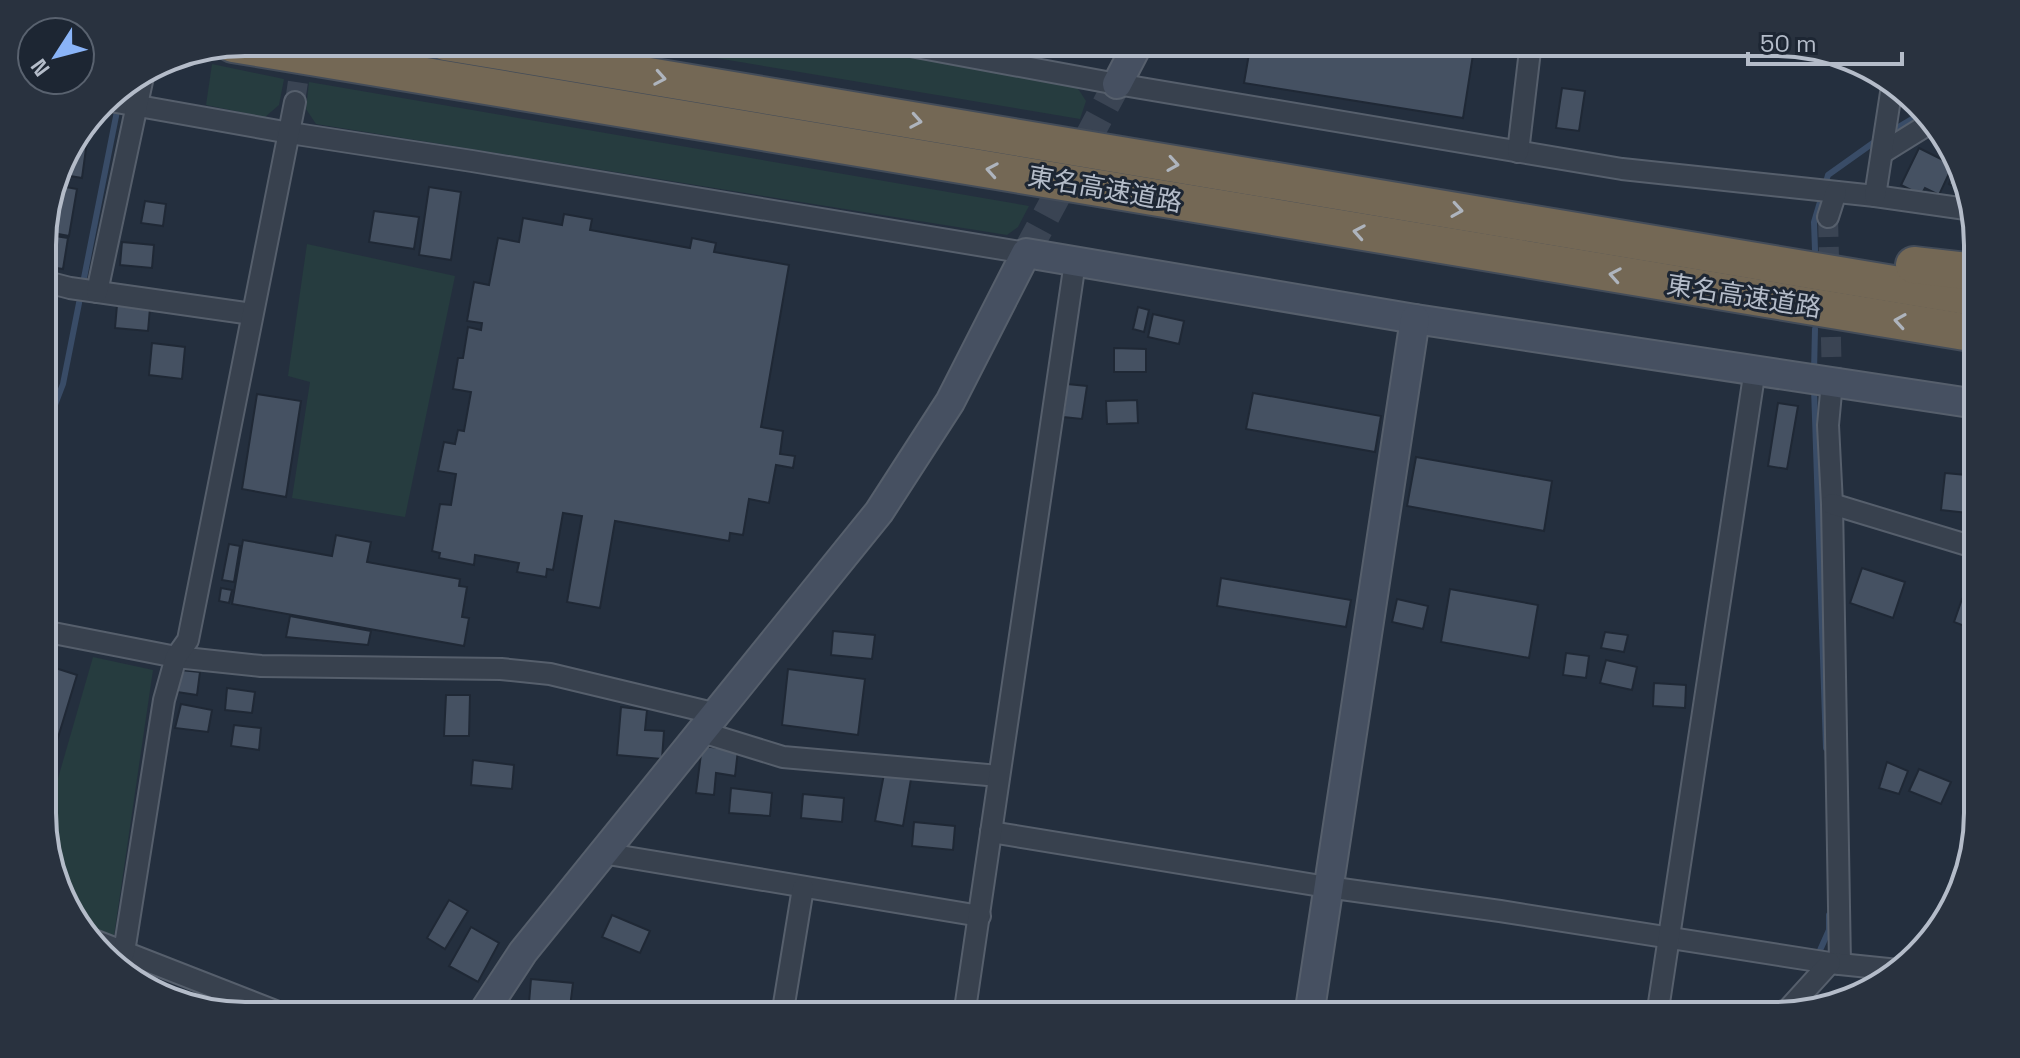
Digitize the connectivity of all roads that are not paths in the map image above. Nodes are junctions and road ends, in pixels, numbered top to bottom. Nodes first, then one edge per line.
1 (305, 56) edge
2 (529, 56) edge
3 (965, 56) edge
4 (1132, 56) edge
5 (1529, 56) edge
6 (1117, 84) junction
7 (140, 88) edge
8 (1890, 96) edge
9 (295, 102) tunnel mouth
10 (121, 103) edge
11 (135, 105) junction
12 (1923, 128) edge
13 (290, 133) junction
14 (1518, 152) junction
15 (1882, 152) junction
16 (1835, 192) junction
17 (1875, 196) junction
18 (1960, 208) edge
19 (1828, 217) tunnel mouth
20 (1515, 220) junction
21 (1026, 253) junction
22 (1075, 262) junction
23 (1964, 271) edge
24 (56, 284) edge
25 (96, 292) junction
26 (1964, 296) edge
27 (252, 314) junction
28 (1415, 319) junction
29 (1964, 332) edge
30 (1755, 369) junction
31 (1820, 380) junction
32 (1964, 402) edge
33 (1832, 504) junction
34 (1964, 544) edge
35 (56, 634) edge
36 (176, 657) junction
37 (710, 723) junction
38 (999, 776) junction
39 (991, 832) junction
40 (602, 853) junction
41 (1327, 887) junction
42 (803, 888) junction
43 (980, 916) junction
44 (1669, 937) junction
45 (121, 956) edge
46 (127, 960) edge
47 (1832, 963) junction
48 (1882, 968) edge
49 (1797, 1000) edge
50 (248, 1002) edge
51 (490, 1002) edge
52 (784, 1002) edge
53 (966, 1002) edge
54 (1311, 1002) edge
55 (1659, 1002) edge

29 -> 1 highway, 東名高速道路
2 -> 20 highway, 東名高速道路
3 - 6 street
4 - 6 street
5 - 14 street
6 - 14 street
7 - 11 street
8 - 15 street
9 - 13 street
10 - 11 street
11 - 13 street
11 - 25 street
12 - 15 street
13 - 21 street
13 - 27 street
14 - 16 street
15 - 17 street
16 - 17 street
16 - 19 street
17 - 18 street
20 - 23 highway
20 - 26 highway, 東名高速道路
21 - 22 street
21 - 37 street
22 - 28 street
22 - 38 street
24 - 25 street
25 - 27 street
27 - 36 street
28 - 30 street
28 - 41 street
30 - 31 street
30 - 44 street
31 - 32 street
31 - 33 street
33 - 34 street
33 - 47 street
35 - 36 street
36 - 37 street
36 - 45 street
37 - 38 street
37 - 40 street
38 - 39 street
39 - 41 street
39 - 43 street
40 - 42 street
40 - 51 street
41 - 44 street
41 - 54 street
42 - 43 street
42 - 52 street
43 - 53 street
44 - 47 street
44 - 55 street
46 - 50 street
47 - 48 street
47 - 49 street

